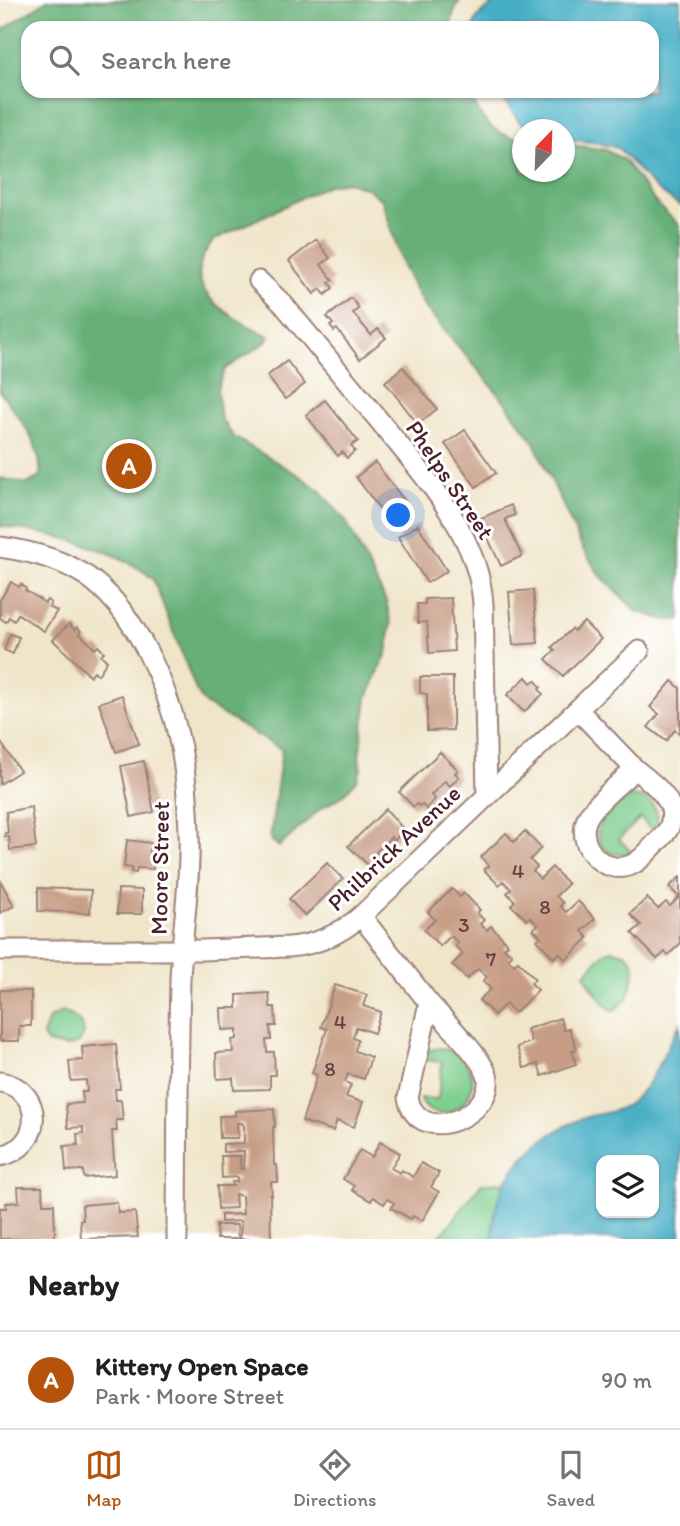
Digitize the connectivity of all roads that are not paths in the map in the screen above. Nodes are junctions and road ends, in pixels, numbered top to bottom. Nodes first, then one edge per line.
1 (259, 281) dead end
2 (0, 547) edge
3 (639, 651) dead end
4 (578, 710) junction
5 (635, 769) junction
6 (487, 794) junction
7 (361, 916) junction
8 (182, 949) junction
9 (0, 950) edge
10 (429, 1003) junction
11 (0, 1082) edge
12 (0, 1156) edge
13 (177, 1239) edge

1 - 6 street, Phelps Street
2 - 8 street, Moore Street
3 - 4 street, Philbrick Avenue
4 - 5 street
4 - 6 street, Philbrick Avenue
5 - 5 street
6 - 7 street, Philbrick Avenue
7 - 8 street, Philbrick Avenue
7 - 10 street
8 - 9 street, Philbrick Avenue
8 - 13 street, Moore Street
10 - 10 street
11 - 12 street

